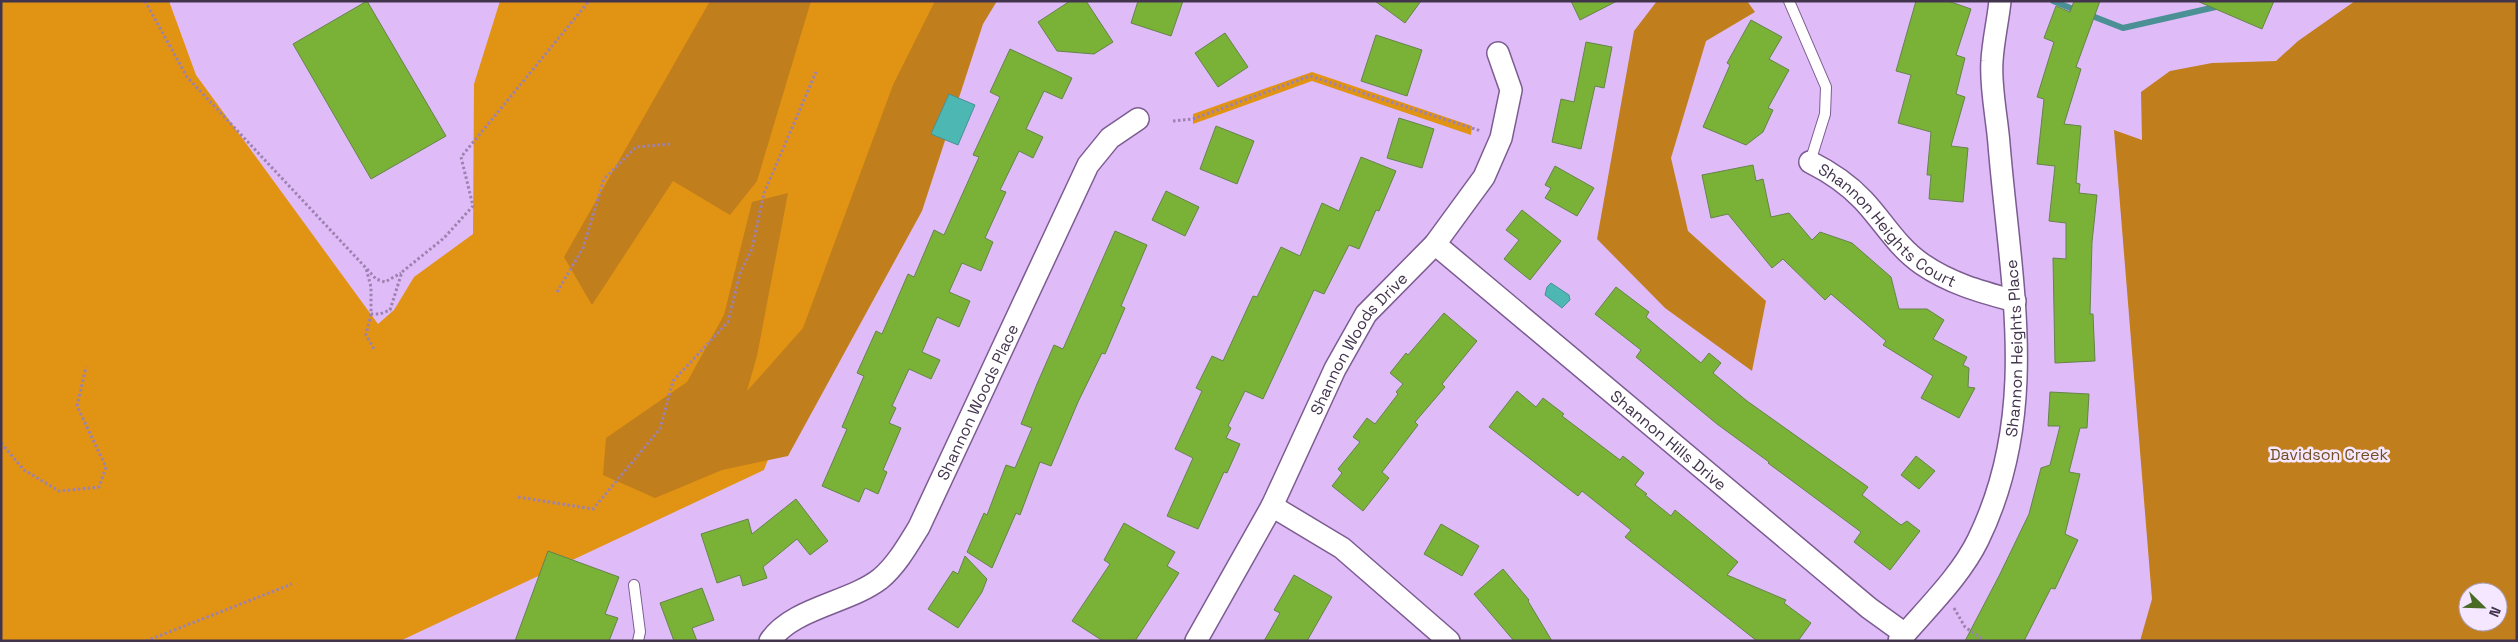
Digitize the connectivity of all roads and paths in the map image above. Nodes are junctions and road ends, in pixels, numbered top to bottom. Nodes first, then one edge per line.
1 (145, 1) edge
2 (589, 1) edge
3 (1789, 1) edge
4 (2000, 1) edge
5 (1498, 53) dead end
6 (816, 72) dead end
7 (1138, 119) dead end
8 (1173, 121) dead end
9 (1482, 131) dead end
10 (670, 144) dead end
11 (1810, 162) joint
12 (1435, 244) junction
13 (366, 268) junction
14 (402, 272) junction
15 (557, 292) dead end
16 (2015, 301) junction
17 (371, 314) junction
18 (374, 349) dead end
19 (86, 367) dead end
20 (1, 443) edge
21 (518, 497) dead end
22 (1272, 506) junction
23 (292, 584) dead end
24 (634, 585) dead end
25 (1944, 590) junction
26 (1902, 637) edge
27 (146, 641) edge
28 (638, 641) edge
29 (770, 641) edge
30 (1196, 641) edge
31 (1449, 641) edge
32 (1985, 641) edge

1 - 13 path
2 - 14 path
3 - 11 lane, Shannon Heights Court
4 - 16 street, Shannon Heights Place
5 - 12 street, Shannon Woods Drive
6 - 21 path
7 - 29 street, Shannon Woods Place
8 - 9 path
10 - 15 path
11 - 16 street, Shannon Heights Court
12 - 22 street, Shannon Woods Drive
12 - 26 street, Shannon Hills Drive
13 - 14 path
13 - 17 path
14 - 17 path
16 - 25 street, Shannon Heights Place
17 - 18 path
19 - 20 path
22 - 30 street, Shannon Woods Drive
22 - 31 street
23 - 27 path
24 - 28 lane
25 - 26 street, Shannon Heights Place
25 - 32 path

